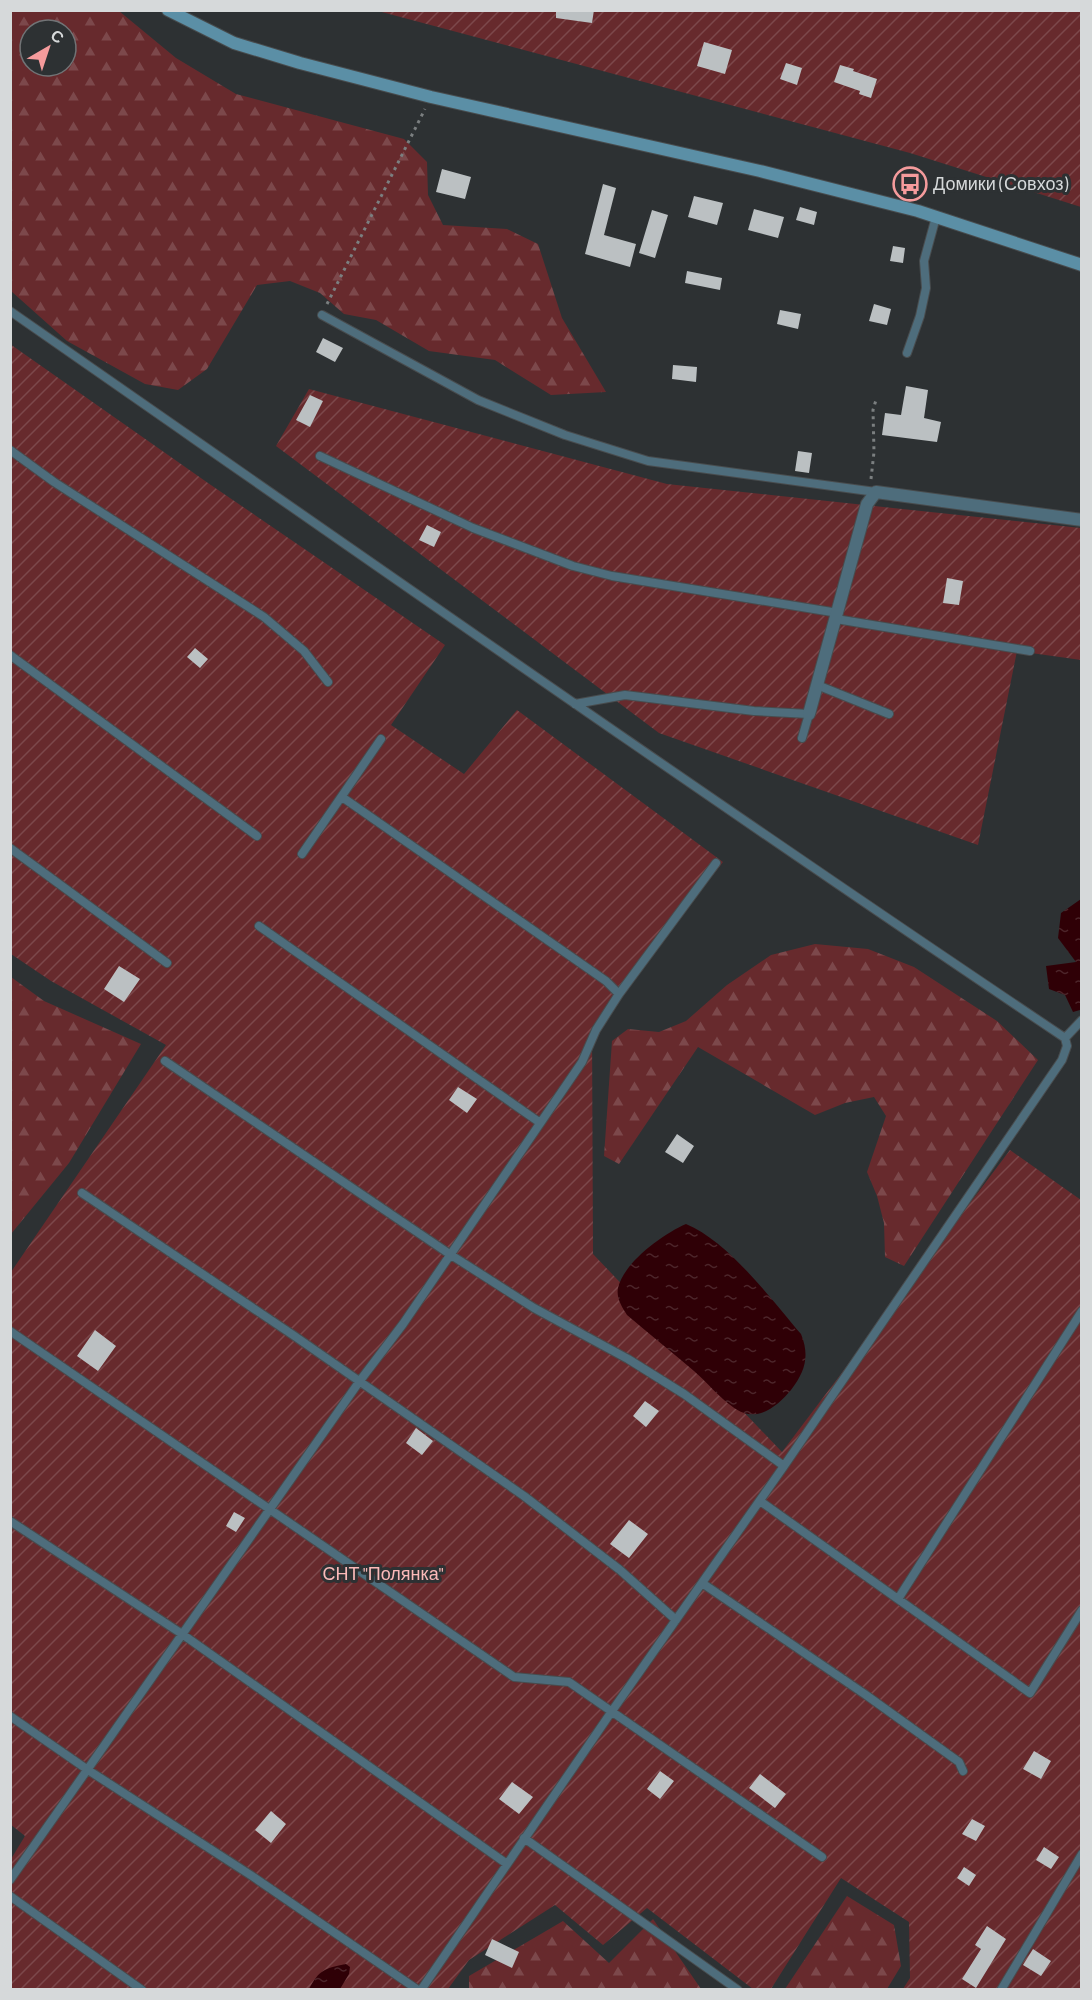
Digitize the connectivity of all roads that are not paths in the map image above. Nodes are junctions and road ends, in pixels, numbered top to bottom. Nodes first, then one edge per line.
1 (168, 10) edge
2 (936, 217) junction
3 (1082, 265) edge
4 (10, 311) edge
5 (321, 315) road end
6 (907, 353) dead end
7 (10, 450) edge
8 (320, 456) dead end
9 (874, 492) junction
10 (1082, 520) edge
11 (837, 616) junction
12 (1030, 651) dead end
13 (10, 655) edge
14 (328, 682) dead end
15 (817, 685) junction
16 (576, 704) junction
17 (809, 714) junction
18 (889, 714) dead end
19 (802, 738) dead end
20 (381, 739) dead end
21 (342, 797) junction
22 (257, 836) dead end
23 (10, 848) edge
24 (302, 854) dead end
25 (716, 862) dead end
26 (259, 926) dead end
27 (167, 963) dead end
28 (619, 993) junction
29 (1082, 1020) edge
30 (1065, 1038) junction
31 (165, 1061) dead end
32 (539, 1122) junction
33 (82, 1193) dead end
34 (451, 1255) junction
35 (1082, 1311) edge
36 (10, 1331) edge
37 (359, 1382) junction
38 (784, 1466) junction
39 (760, 1501) junction
40 (270, 1509) junction
41 (10, 1521) edge
42 (702, 1583) junction
43 (898, 1599) junction
44 (1082, 1610) edge
45 (676, 1620) junction
46 (182, 1634) junction
47 (612, 1711) junction
48 (10, 1716) edge
49 (88, 1770) junction
50 (963, 1771) dead end
51 (524, 1838) junction
52 (1082, 1854) edge
53 (822, 1857) dead end
54 (507, 1864) junction
55 (10, 1880) edge
56 (10, 1896) edge
57 (142, 1989) edge
58 (419, 1989) edge
59 (738, 1989) edge
60 (1002, 1989) edge

1 - 2 street
2 - 3 street
2 - 6 lane
4 - 16 lane
5 - 9 lane
7 - 14 lane
8 - 11 lane
9 - 10 street
9 - 11 street
11 - 12 lane
11 - 15 street
13 - 22 lane
15 - 17 street
15 - 18 lane
16 - 17 lane
16 - 30 lane
17 - 19 lane
20 - 21 lane
21 - 24 lane
21 - 28 lane
23 - 27 lane
25 - 28 lane
26 - 32 lane
28 - 32 lane
29 - 30 lane
30 - 38 lane
31 - 34 lane
32 - 34 lane
33 - 37 lane
34 - 37 lane
34 - 38 lane
35 - 43 lane
36 - 40 lane
37 - 40 lane
37 - 45 lane
38 - 39 lane
39 - 42 lane
39 - 43 lane
40 - 46 lane
40 - 47 lane
41 - 46 lane
42 - 45 lane
42 - 50 lane
43 - 44 lane
45 - 47 lane
46 - 49 lane
46 - 54 lane
47 - 51 lane
47 - 53 lane
48 - 49 lane
49 - 55 lane
49 - 58 lane
51 - 54 lane
51 - 59 lane
52 - 60 lane
54 - 58 lane
56 - 57 lane

